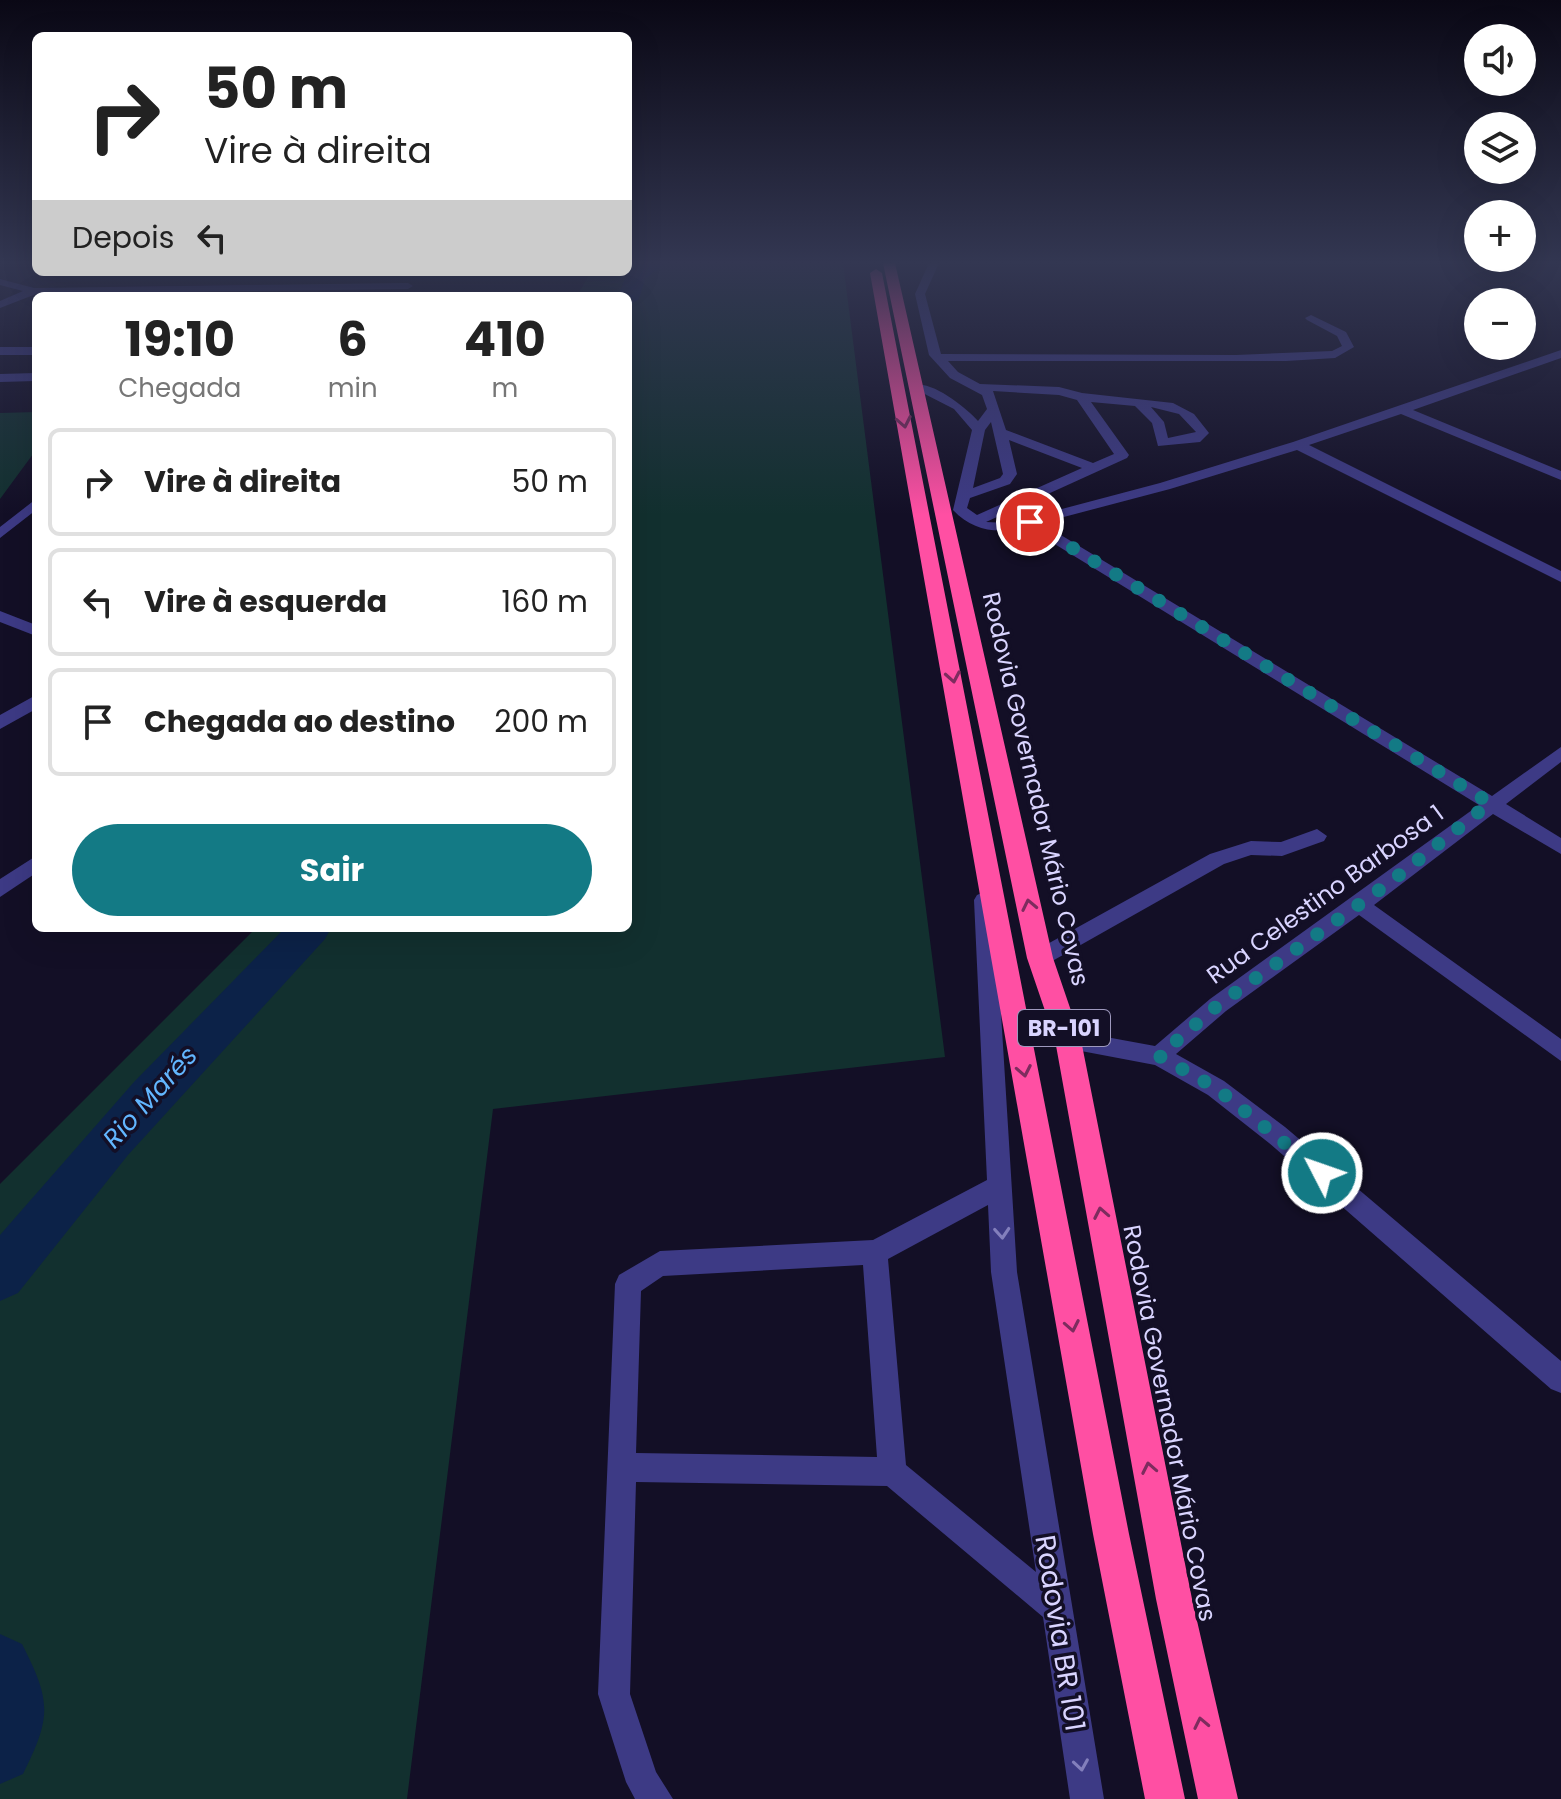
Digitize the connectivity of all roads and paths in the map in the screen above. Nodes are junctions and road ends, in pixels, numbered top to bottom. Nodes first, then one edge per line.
1 (890, 347) edge
2 (908, 347) edge
3 (933, 347) edge
4 (939, 347) edge
5 (1348, 347) edge
6 (0, 351) edge
7 (32, 351) edge
8 (1561, 354) edge
9 (939, 358) junction
10 (32, 377) edge
11 (0, 378) edge
12 (917, 387) junction
13 (1081, 397) junction
14 (988, 399) junction
15 (1139, 403) junction
16 (958, 406) junction
17 (1403, 410) junction
18 (979, 430) junction
19 (1000, 432) junction
20 (1298, 445) junction
21 (1097, 469) junction
22 (1561, 476) edge
23 (962, 503) junction
24 (32, 506) edge
25 (974, 522) junction
26 (1030, 522) junction
27 (0, 534) edge
28 (951, 539) junction
29 (1561, 577) edge
30 (0, 616) edge
31 (32, 629) edge
32 (32, 703) edge
33 (0, 723) edge
34 (1561, 753) edge
35 (1490, 803) junction
36 (1317, 836) dead end
37 (1561, 847) edge
38 (983, 848) junction
39 (32, 866) edge
40 (0, 889) edge
41 (1358, 904) junction
42 (1040, 958) junction
43 (1068, 1040) junction
44 (1561, 1051) edge
45 (1159, 1056) junction
46 (999, 1186) junction
47 (875, 1252) junction
48 (1561, 1379) edge
49 (621, 1467) junction
50 (892, 1472) junction
51 (1056, 1608) junction
52 (656, 1799) edge
53 (1087, 1799) edge
54 (1165, 1799) edge
55 (1218, 1799) edge

1 -> 38 highway, BR-101
2 - 12 highway, Rodovia Governador Mário Covas / BR-101
3 - 9 street
4 - 9 street
5 - 9 street
6 - 7 street
8 - 17 street
9 - 14 street
10 - 11 street
12 - 16 street
12 - 28 highway, Rodovia Governador Mário Covas / BR-101
13 - 14 street
13 - 15 street
13 - 21 street
14 - 16 street
14 - 18 street
14 - 19 street
15 - 15 street
16 - 18 street
17 - 20 street
17 - 22 street
18 - 23 street
19 - 21 street
19 - 23 street
20 - 26 street
20 - 29 street
21 - 25 street
23 - 25 street
23 - 28 street
24 - 27 street
25 - 26 street
26 - 35 street
42 -> 28 highway, Rodovia Governador Mário Covas / BR-101
30 - 31 street
32 - 33 street
34 - 35 street, Rua Celestino Barbosa 1
35 - 37 street
35 - 41 street, Rua Celestino Barbosa 1
36 - 42 street
38 - 46 street, Rodovia BR 101
38 -> 54 highway, BR-101
39 - 40 street
41 - 44 street
41 - 45 street, Rua Celestino Barbosa 1
42 - 43 highway, Rodovia Governador Mário Covas / BR-101
43 - 45 street
55 -> 43 highway, Rodovia Governador Mário Covas / BR-101
45 - 48 street
46 - 47 street
46 -> 51 street, Rodovia BR 101
47 - 49 street
47 - 50 street
49 - 50 street
49 - 52 street
50 - 51 street
51 -> 53 street, Rodovia BR 101

